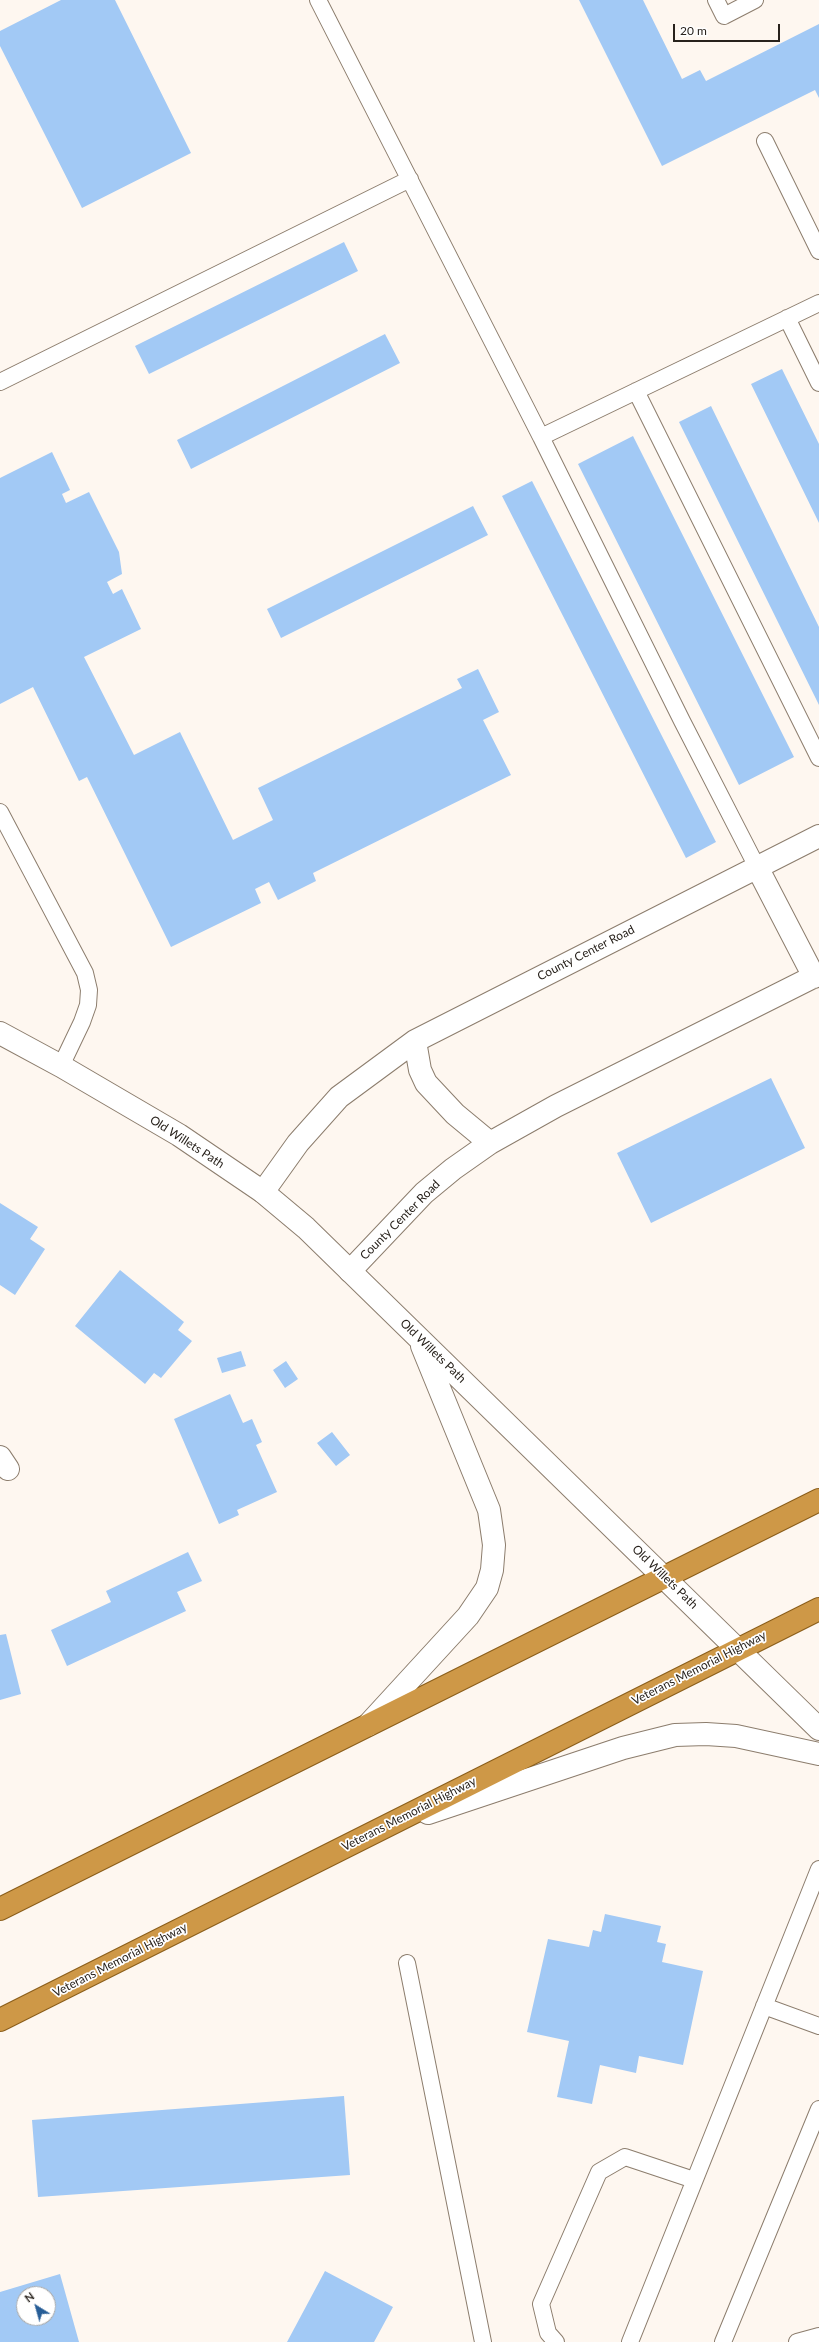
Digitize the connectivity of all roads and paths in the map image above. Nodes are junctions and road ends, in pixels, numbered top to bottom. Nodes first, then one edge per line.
1 (318, 0) edge
2 (716, 0) edge
3 (755, 0) edge
4 (765, 141) dead end
5 (410, 179) junction
6 (819, 251) edge
7 (819, 303) edge
8 (787, 318) junction
9 (0, 382) edge
10 (819, 383) edge
11 (636, 391) junction
12 (542, 437) junction
13 (819, 758) edge
14 (0, 812) edge
15 (819, 836) edge
16 (758, 867) junction
17 (816, 976) edge
18 (0, 1034) edge
19 (414, 1041) junction
20 (61, 1066) junction
21 (490, 1143) junction
22 (262, 1192) junction
23 (350, 1271) junction
24 (419, 1337) junction
25 (819, 1500) edge
26 (665, 1577) junction
27 (819, 1609) edge
28 (737, 1649) junction
29 (367, 1726) junction
30 (819, 1729) edge
31 (819, 1754) edge
32 (379, 1829) junction
33 (819, 1869) edge
34 (0, 1909) edge
35 (407, 1963) dead end
36 (764, 2006) junction
37 (0, 2020) edge
38 (819, 2026) edge
39 (819, 2109) edge
40 (694, 2180) junction
41 (819, 2336) edge
42 (483, 2342) edge
43 (556, 2342) edge
44 (630, 2342) edge
45 (723, 2342) edge
46 (797, 2342) edge

1 - 5 lane
2 - 3 lane
4 - 6 lane
5 - 9 lane
5 - 12 lane
7 - 8 lane
8 - 10 lane
8 - 11 lane
11 - 12 lane
11 - 13 lane
12 - 16 lane
14 - 20 lane
15 - 16 main road, County Center Road
16 - 17 main road, County Center Road
16 - 19 main road, County Center Road
17 - 21 main road, County Center Road
18 - 20 main road, Old Willets Path
19 - 21 main road
19 - 22 main road, County Center Road
20 - 22 main road, Old Willets Path
21 - 23 main road, County Center Road
22 - 23 main road, Old Willets Path
23 - 24 main road, Old Willets Path
24 - 26 main road, Old Willets Path
24 - 29 main road
25 - 26 highway
26 - 28 main road, Old Willets Path
26 - 29 highway
27 - 28 highway, Veterans Memorial Highway
28 - 30 main road, Old Willets Path
28 - 32 highway, Veterans Memorial Highway
29 - 34 highway
31 - 32 main road
32 - 37 highway, Veterans Memorial Highway
33 - 36 lane
35 - 42 lane
36 - 38 lane
36 - 40 lane
39 - 45 lane
40 - 43 lane
40 - 44 lane
41 - 46 lane

